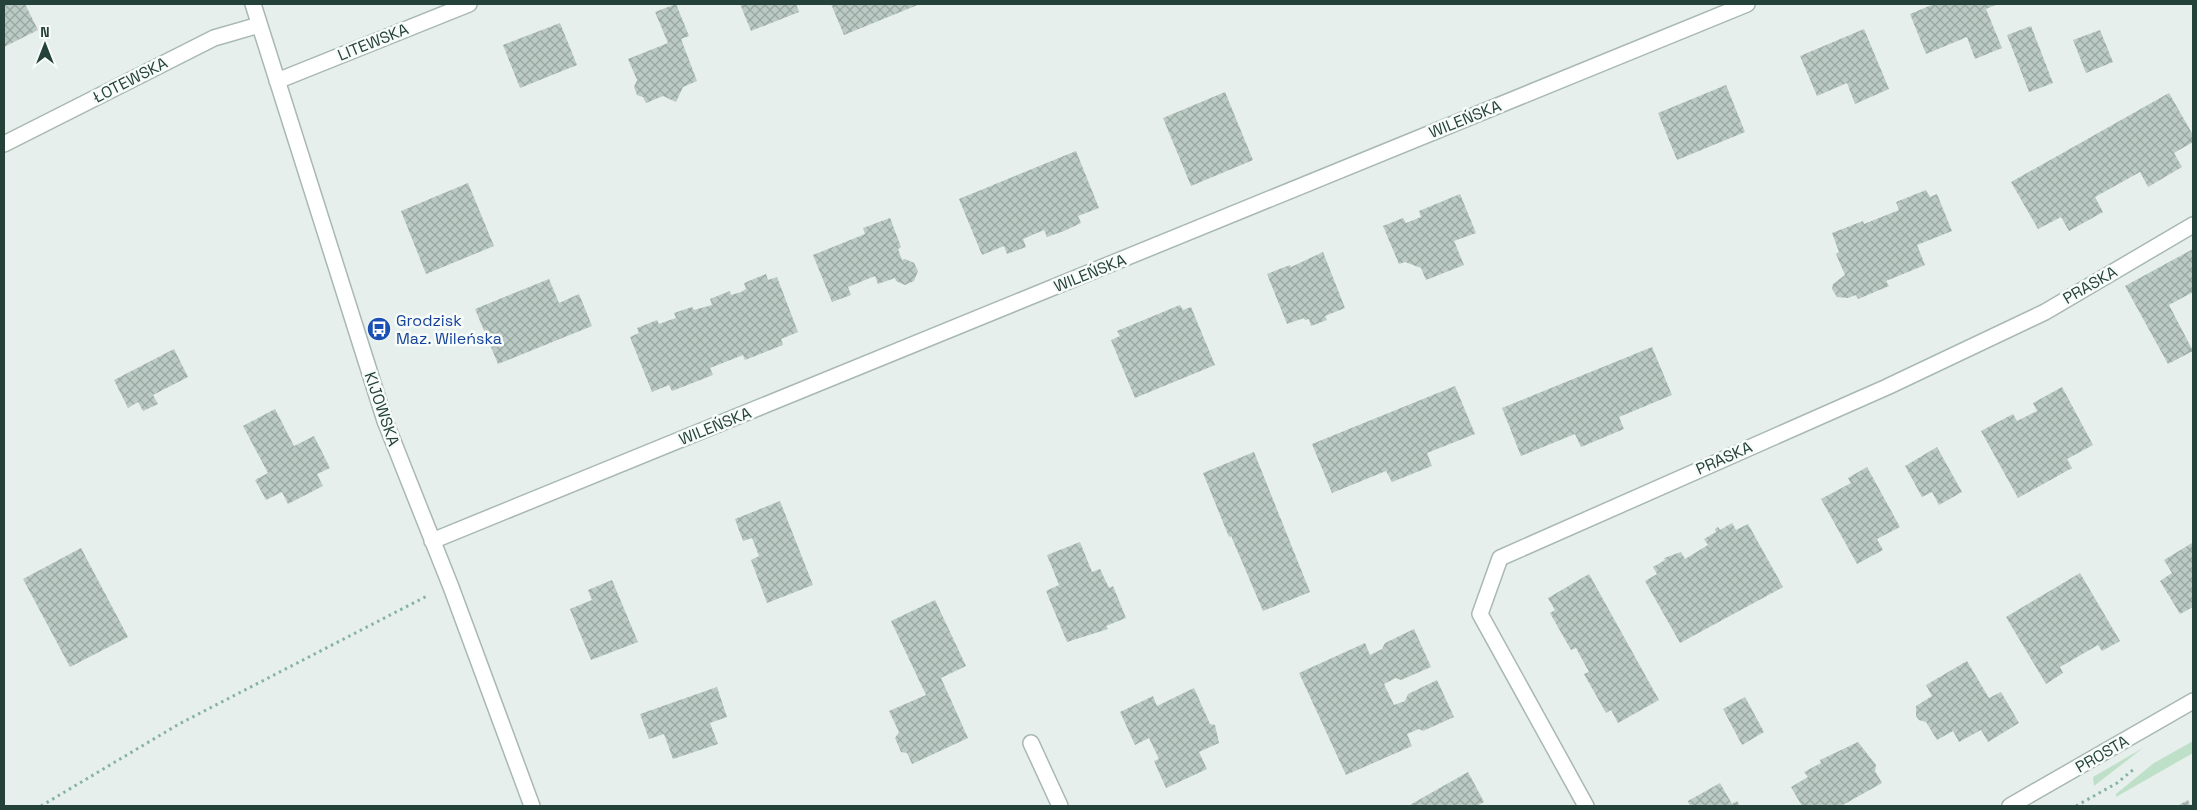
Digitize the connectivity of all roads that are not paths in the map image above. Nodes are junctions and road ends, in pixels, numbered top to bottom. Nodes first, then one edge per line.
1 (253, 4) edge
2 (468, 4) edge
3 (1747, 4) edge
4 (259, 25) junction
5 (277, 81) junction
6 (4, 144) edge
7 (2193, 225) edge
8 (432, 541) junction
9 (2193, 701) edge
10 (1031, 743) dead end
11 (532, 806) edge
12 (1060, 806) edge
13 (1586, 806) edge
14 (2010, 806) edge

1 - 4 street, KIJOWSKA
2 - 5 street, LITEWSKA
3 - 8 street, WILEŃSKA
4 - 5 street, KIJOWSKA
4 - 6 street, ŁOTEWSKA
5 - 8 street, KIJOWSKA
7 - 13 street, PRASKA
8 - 11 street, KIJOWSKA
9 - 14 street, PROSTA
10 - 12 street

